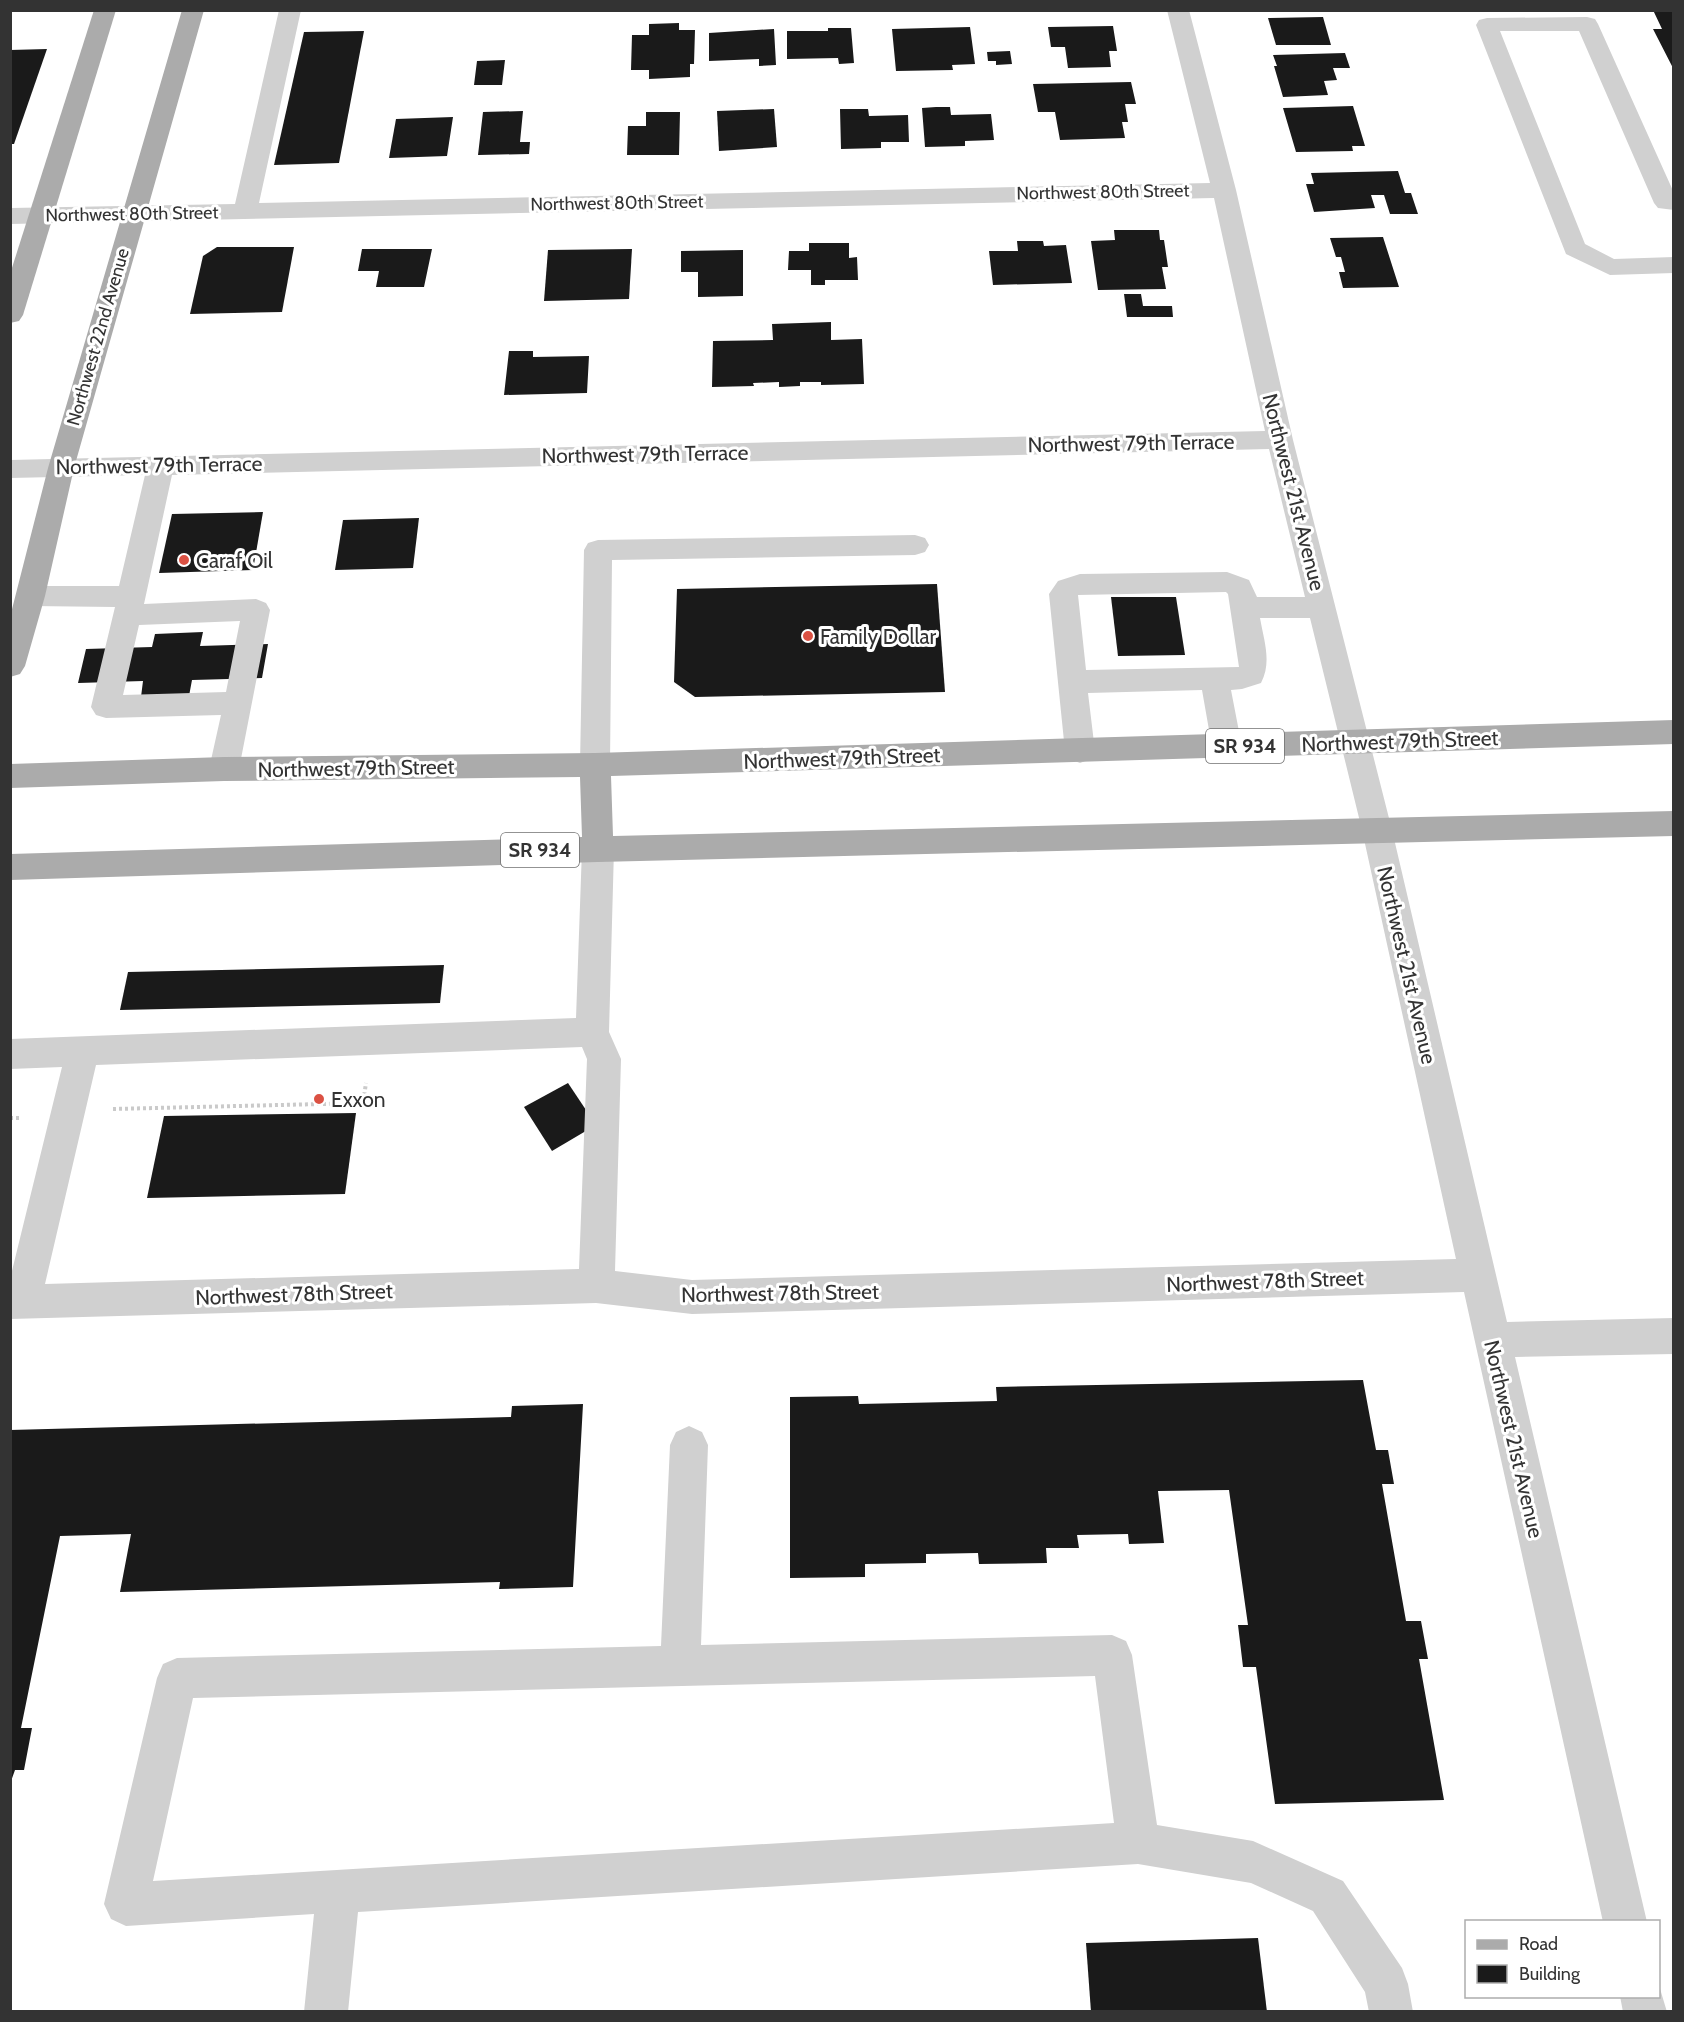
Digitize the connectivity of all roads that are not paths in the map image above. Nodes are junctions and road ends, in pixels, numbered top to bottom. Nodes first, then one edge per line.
1 (105, 10) edge
2 (193, 10) edge
3 (290, 10) edge
4 (1178, 10) edge
5 (1224, 190) junction
6 (1671, 209) edge
7 (244, 211) junction
8 (134, 214) junction
9 (10, 216) edge
10 (42, 216) junction
11 (1674, 266) edge
12 (10, 315) edge
13 (1280, 440) junction
14 (161, 465) junction
15 (61, 468) junction
16 (10, 469) edge
17 (915, 545) dead end
18 (31, 596) junction
19 (128, 606) junction
20 (1322, 607) junction
21 (1244, 608) junction
22 (10, 666) edge
23 (1214, 679) junction
24 (1072, 682) junction
25 (239, 703) junction
26 (1674, 732) edge
27 (1356, 743) junction
28 (1227, 747) junction
29 (1080, 751) junction
30 (595, 765) junction
31 (224, 769) junction
32 (10, 776) edge
33 (1674, 823) edge
34 (1377, 830) junction
35 (598, 849) junction
36 (10, 867) edge
37 (592, 1032) junction
38 (83, 1051) junction
39 (10, 1054) edge
40 (1477, 1275) junction
41 (596, 1286) junction
42 (17, 1302) edge
43 (1674, 1336) edge
44 (1492, 1340) junction
45 (689, 1445) dead end
46 (680, 1666) junction
47 (1138, 1843) junction
48 (338, 1890) junction
49 (1624, 1920) edge
50 (326, 2012) edge
51 (1391, 2012) edge

1 - 10 main road
2 - 8 main road, Northwest 22nd Avenue
3 - 7 street
4 - 5 street, Northwest 21st Avenue
5 - 7 street, Northwest 80th Street
5 - 13 street, Northwest 21st Avenue
6 - 11 street
7 - 8 street, Northwest 80th Street
8 - 10 street, Northwest 80th Street
8 - 15 main road, Northwest 22nd Avenue
9 - 10 street, Northwest 80th Street
10 - 12 main road
13 - 14 street, Northwest 79th Terrace
13 - 20 street, Northwest 21st Avenue
14 - 15 street, Northwest 79th Terrace
14 - 19 street
15 - 16 street, Northwest 79th Terrace
15 - 18 main road, Northwest 22nd Avenue
17 - 30 street
18 - 19 street
18 - 22 main road, Northwest 22nd Avenue
19 - 25 street
19 - 25 street
20 - 21 street
20 - 27 street, Northwest 21st Avenue
21 - 23 street
21 - 24 street
23 - 24 street
23 - 28 street
24 - 29 street
25 - 31 street
26 - 27 main road, Northwest 79th Street / SR 934
27 - 28 main road, Northwest 79th Street / SR 934
27 - 34 street, Northwest 21st Avenue
28 - 29 main road, Northwest 79th Street / SR 934
29 - 30 main road, Northwest 79th Street / SR 934
30 - 31 main road, Northwest 79th Street / SR 934
30 - 35 main road
31 - 32 main road, Northwest 79th Street / SR 934
33 - 34 main road, SR 934
34 - 35 main road, SR 934
34 - 40 street, Northwest 21st Avenue
35 - 36 main road, SR 934
35 - 37 street
37 - 38 street
37 - 41 street
38 - 39 street
38 - 42 street
40 - 41 street, Northwest 78th Street
40 - 44 street, Northwest 21st Avenue
41 - 42 street, Northwest 78th Street
43 - 44 street
44 - 49 street, Northwest 21st Avenue
45 - 46 street
46 - 47 street
46 - 48 street
47 - 48 street
47 - 51 street
48 - 50 street

